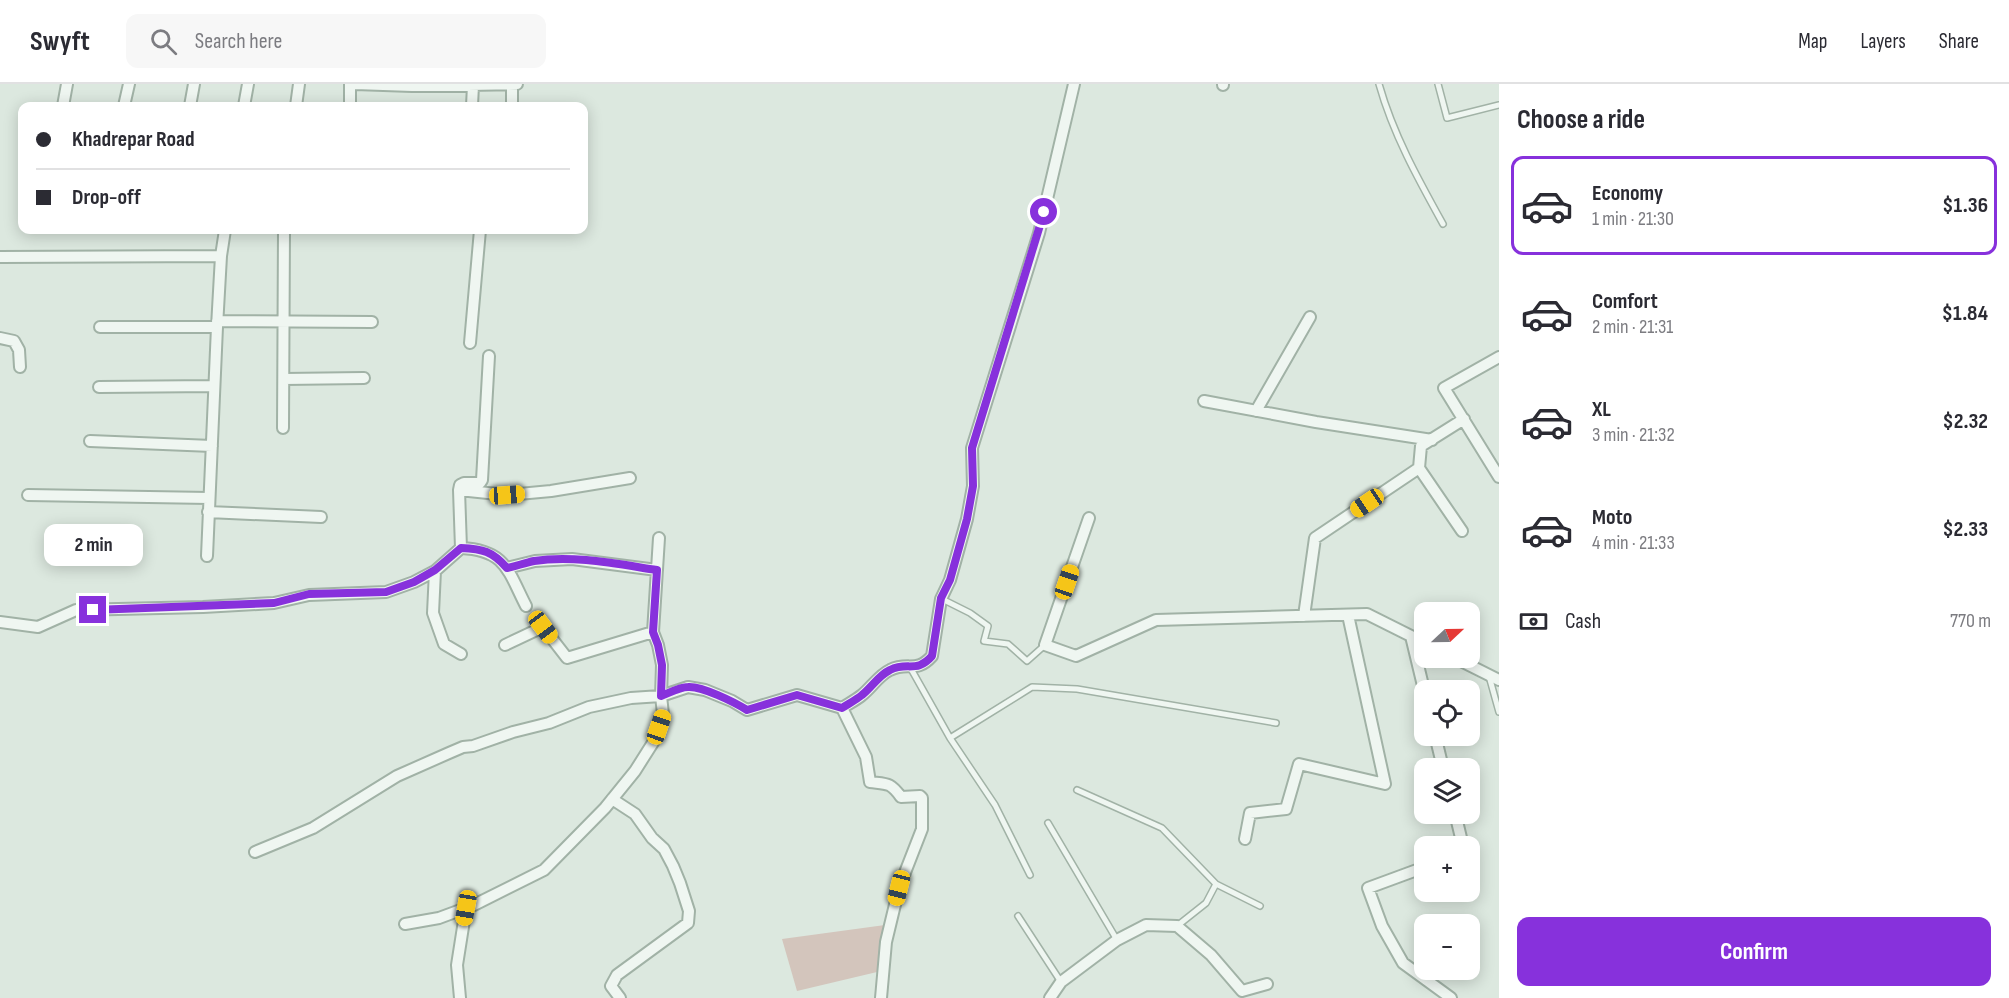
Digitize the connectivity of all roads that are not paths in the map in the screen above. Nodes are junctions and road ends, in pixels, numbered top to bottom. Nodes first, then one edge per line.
1 (67, 84) edge
2 (129, 84) edge
3 (194, 84) edge
4 (248, 84) edge
5 (299, 84) edge
6 (350, 84) edge
7 (356, 84) edge
8 (514, 84) edge
9 (1074, 84) edge
10 (1378, 84) edge
11 (1438, 84) edge
12 (412, 85) edge
13 (473, 85) edge
14 (64, 102) edge
15 (125, 102) edge
16 (191, 102) edge
17 (245, 102) edge
18 (297, 102) edge
19 (350, 102) edge
20 (472, 102) edge
21 (512, 102) edge
22 (1499, 105) edge
23 (1443, 224) dead end
24 (224, 234) edge
25 (284, 234) edge
26 (480, 234) edge
27 (221, 256) junction
28 (0, 257) edge
29 (1310, 317) dead end
30 (284, 321) junction
31 (372, 322) dead end
32 (217, 324) junction
33 (100, 327) dead end
34 (0, 338) edge
35 (470, 343) dead end
36 (489, 356) dead end
37 (1499, 357) edge
38 (20, 367) dead end
39 (364, 378) dead end
40 (284, 379) junction
41 (214, 386) junction
42 (99, 387) dead end
43 (1204, 400) dead end
44 (1256, 411) junction
45 (1464, 419) junction
46 (283, 428) dead end
47 (1432, 440) junction
48 (90, 441) dead end
49 (212, 446) junction
50 (1419, 468) junction
51 (1499, 477) edge
52 (630, 478) dead end
53 (459, 490) junction
54 (28, 495) dead end
55 (208, 498) junction
56 (208, 513) junction
57 (321, 517) dead end
58 (1089, 518) dead end
59 (1462, 531) dead end
60 (659, 538) dead end
61 (461, 548) junction
62 (207, 556) dead end
63 (507, 568) junction
64 (435, 570) junction
65 (657, 570) junction
66 (941, 598) junction
67 (526, 606) dead end
68 (1348, 615) junction
69 (1304, 616) junction
70 (0, 622) edge
71 (653, 632) junction
72 (1411, 636) junction
73 (1414, 638) edge
74 (505, 645) dead end
75 (1045, 645) junction
76 (461, 654) dead end
77 (910, 668) junction
78 (1476, 668) edge
79 (1494, 677) edge
80 (1422, 680) edge
81 (661, 696) junction
82 (842, 708) junction
83 (1499, 712) edge
84 (1276, 723) dead end
85 (951, 738) junction
86 (1077, 790) dead end
87 (612, 799) junction
88 (1048, 823) dead end
89 (1245, 839) dead end
90 (255, 852) dead end
91 (1414, 871) edge
92 (1030, 875) dead end
93 (1216, 885) junction
94 (1260, 906) dead end
95 (466, 908) junction
96 (1018, 916) dead end
97 (405, 924) dead end
98 (1177, 926) junction
99 (1117, 940) junction
100 (1061, 982) junction
101 (1267, 984) dead end
102 (884, 997) edge
103 (460, 998) edge
104 (620, 998) edge
105 (1050, 998) edge
106 (1450, 998) edge

1 - 14 street
2 - 15 street
3 - 16 street
4 - 17 street
5 - 18 street
6 - 19 street
7 - 12 street
8 - 13 street
8 - 21 street
9 - 66 street
10 - 23 lane
11 - 22 lane
12 - 13 street
13 - 20 street
24 - 27 street
25 - 30 street
26 - 35 street
27 - 28 street
27 - 32 street
29 - 44 street
30 - 31 street
30 - 32 street
30 - 40 street
32 - 33 street
32 - 41 street
34 - 38 street
36 - 53 street
37 - 45 street
39 - 40 street
40 - 46 street
41 - 42 street
41 - 49 street
43 - 44 street
44 - 47 street
45 - 47 street
45 - 51 street
47 - 50 street
48 - 49 street
49 - 55 street
50 - 59 street
50 - 69 street
52 - 53 street
53 - 61 street
54 - 55 street
55 - 56 street
56 - 57 street
56 - 62 street
58 - 75 street
60 - 65 street
61 - 63 street
61 - 64 street
63 - 65 street
63 - 67 street
64 - 70 street
64 - 76 street
65 - 71 street
66 - 75 lane
66 - 77 street
68 - 69 street
68 - 72 street
68 - 89 street
69 - 75 street
71 - 74 street
71 - 81 street
72 - 73 street
72 - 80 street
77 - 82 street
77 - 85 lane
78 - 79 street
79 - 83 lane
81 - 82 street
81 - 87 street
81 - 90 street
82 - 102 street
84 - 85 lane
85 - 92 lane
86 - 93 lane
87 - 95 street
87 - 104 street
88 - 99 lane
91 - 106 street
93 - 94 lane
93 - 98 lane
95 - 97 street
95 - 103 street
96 - 100 lane
98 - 99 street
98 - 101 street
99 - 100 street
100 - 105 street

